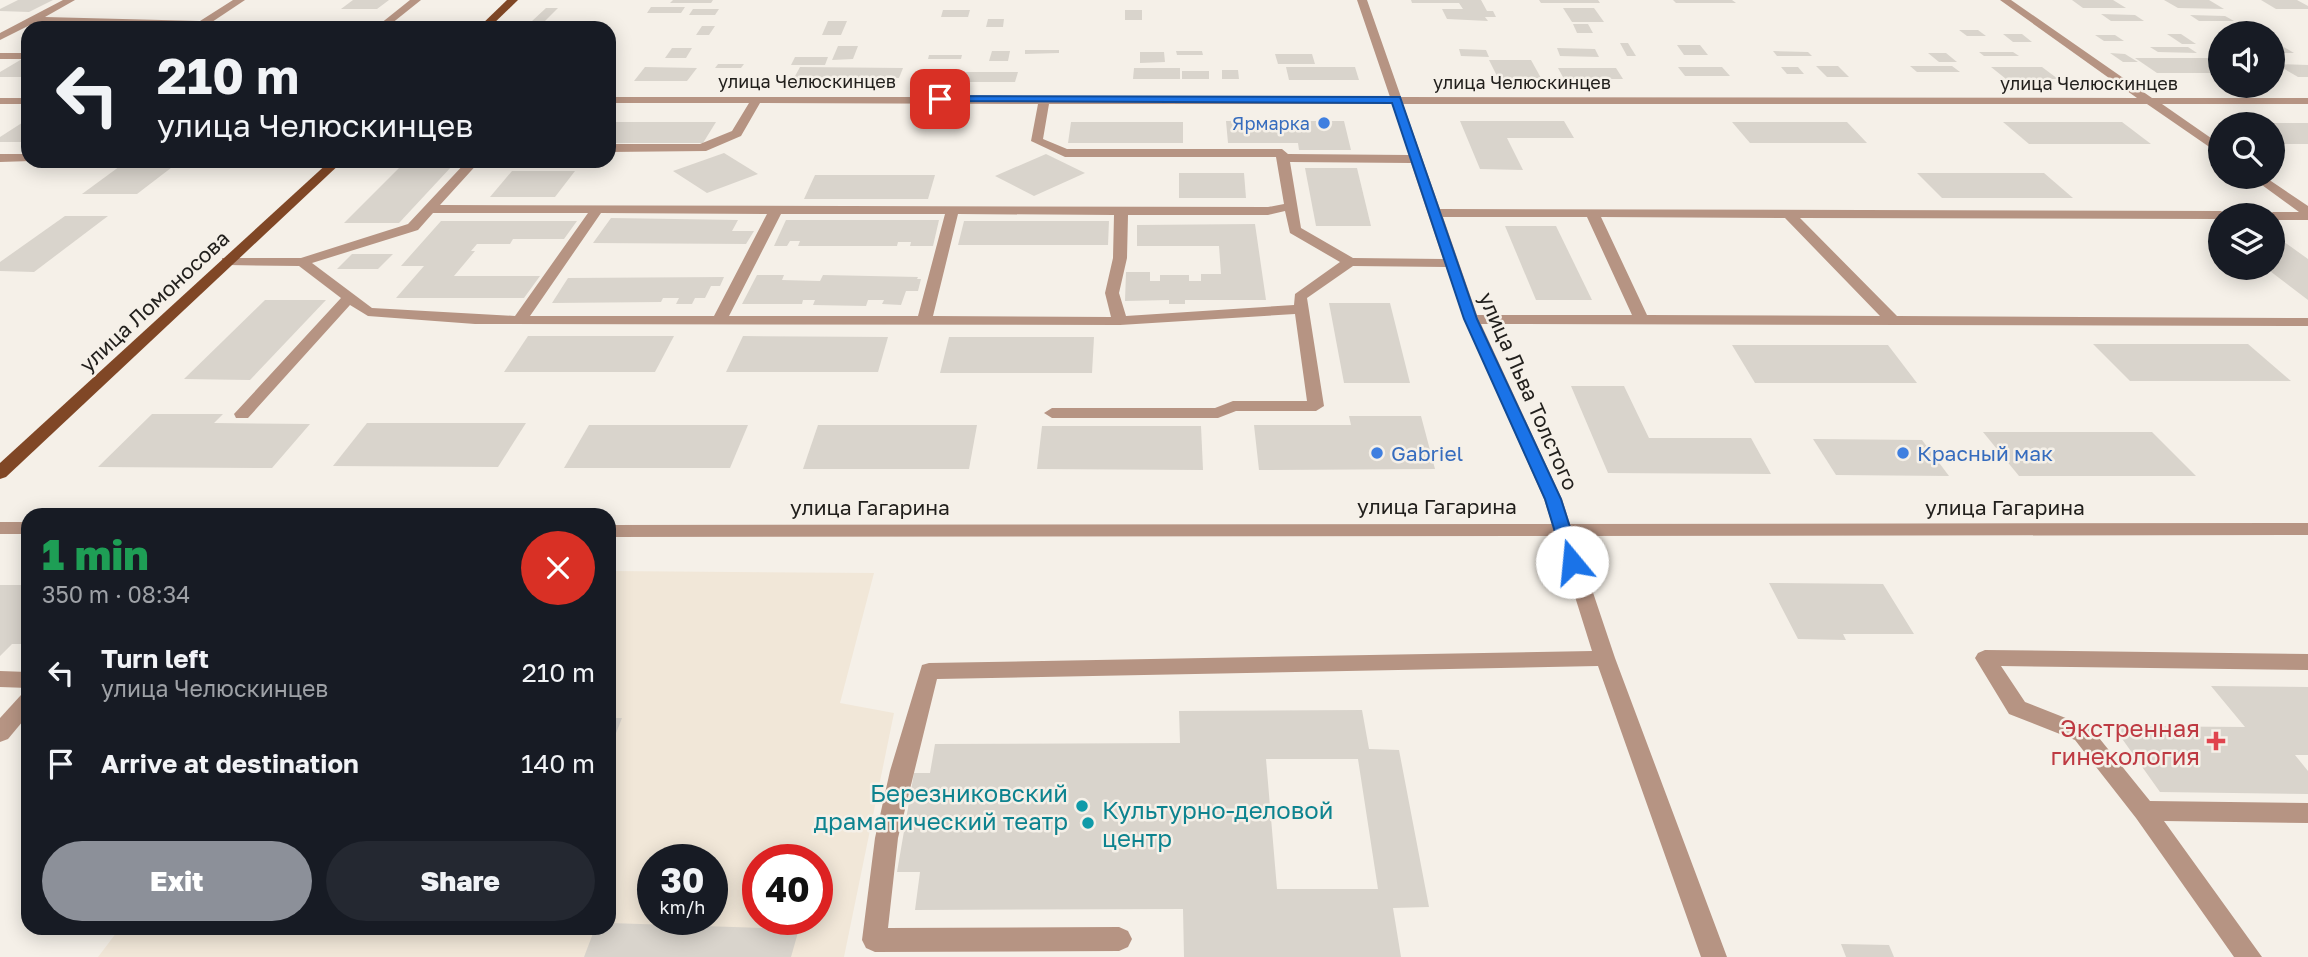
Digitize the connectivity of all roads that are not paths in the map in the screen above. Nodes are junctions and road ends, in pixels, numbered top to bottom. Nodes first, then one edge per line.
1 (70, 0) edge
2 (240, 0) edge
3 (416, 0) edge
4 (513, 0) edge
5 (1362, 0) edge
6 (2005, 0) edge
7 (31, 21) edge
8 (207, 21) edge
9 (389, 21) edge
10 (490, 21) edge
11 (21, 22) edge
12 (0, 23) edge
13 (21, 26) edge
14 (0, 37) edge
15 (0, 56) edge
16 (21, 56) edge
17 (757, 99) junction
18 (1044, 99) junction
19 (616, 100) edge
20 (1396, 100) junction
21 (0, 101) edge
22 (21, 101) edge
23 (2149, 101) junction
24 (2308, 101) edge
25 (2208, 142) edge
26 (616, 148) edge
27 (0, 158) edge
28 (21, 158) edge
29 (1283, 158) junction
30 (1416, 159) junction
31 (329, 168) edge
32 (468, 168) edge
33 (2274, 189) edge
34 (1291, 206) junction
35 (430, 209) junction
36 (597, 210) junction
37 (776, 210) junction
38 (953, 210) junction
39 (1121, 211) junction
40 (1435, 213) junction
41 (1592, 214) junction
42 (1789, 214) junction
43 (2308, 214) edge
44 (2208, 215) edge
45 (2285, 215) edge
46 (228, 261) junction
47 (302, 262) junction
48 (1350, 262) junction
49 (1451, 263) junction
50 (349, 298) junction
51 (1302, 309) junction
52 (1471, 319) junction
53 (519, 320) junction
54 (719, 320) junction
55 (1642, 320) junction
56 (924, 321) junction
57 (1120, 321) junction
58 (1893, 321) junction
59 (2308, 322) edge
60 (1052, 413) dead end
61 (242, 414) dead end
62 (0, 473) edge
63 (0, 528) edge
64 (21, 528) edge
65 (1562, 529) junction
66 (2308, 529) edge
67 (616, 531) edge
68 (1605, 658) junction
69 (2308, 662) edge
70 (0, 679) edge
71 (21, 680) edge
72 (21, 709) edge
73 (0, 733) edge
74 (2144, 811) junction
75 (2308, 813) edge
76 (1119, 939) dead end
77 (1714, 957) edge
78 (2249, 957) edge

1 - 7 street
2 - 8 street
3 - 9 street
4 - 10 main road
5 - 20 street, улица Льва Толстого
6 - 23 street
11 - 12 street
13 - 14 street
15 - 16 street
17 - 18 street, улица Челюскинцев
17 - 19 street, улица Челюскинцев
17 - 26 street
18 - 20 street, улица Челюскинцев
18 - 29 street
20 - 23 street, улица Челюскинцев
20 - 30 street, улица Льва Толстого
21 - 22 street
23 - 24 street, улица Челюскинцев
23 - 25 street
27 - 28 street
29 - 30 street
29 - 34 street
30 - 40 street, улица Льва Толстого
31 - 46 main road, улица Ломоносова
32 - 35 street
33 - 43 street
34 - 39 street
34 - 48 street
35 - 36 street
35 - 47 street
36 - 37 street
36 - 53 street
37 - 38 street
37 - 54 street
38 - 39 street
38 - 56 street
39 - 57 street
40 - 41 street
40 - 49 street, улица Льва Толстого
41 - 42 street
41 - 55 street
42 - 44 street
42 - 58 street
43 - 45 street
46 - 47 street
46 - 62 main road, улица Ломоносова
47 - 50 street
48 - 49 street
48 - 51 street
49 - 52 street, улица Льва Толстого
50 - 53 street
50 - 61 street
51 - 57 street
51 - 60 street
52 - 55 street
52 - 65 street, улица Льва Толстого
53 - 54 street
54 - 56 street
55 - 58 street
56 - 57 street
58 - 59 street
63 - 64 street
65 - 66 street, улица Гагарина
65 - 67 street, улица Гагарина
65 - 68 street, улица Льва Толстого
68 - 76 street
68 - 77 street, улица Льва Толстого
69 - 74 street
70 - 71 street
72 - 73 street
74 - 75 street
74 - 78 street

